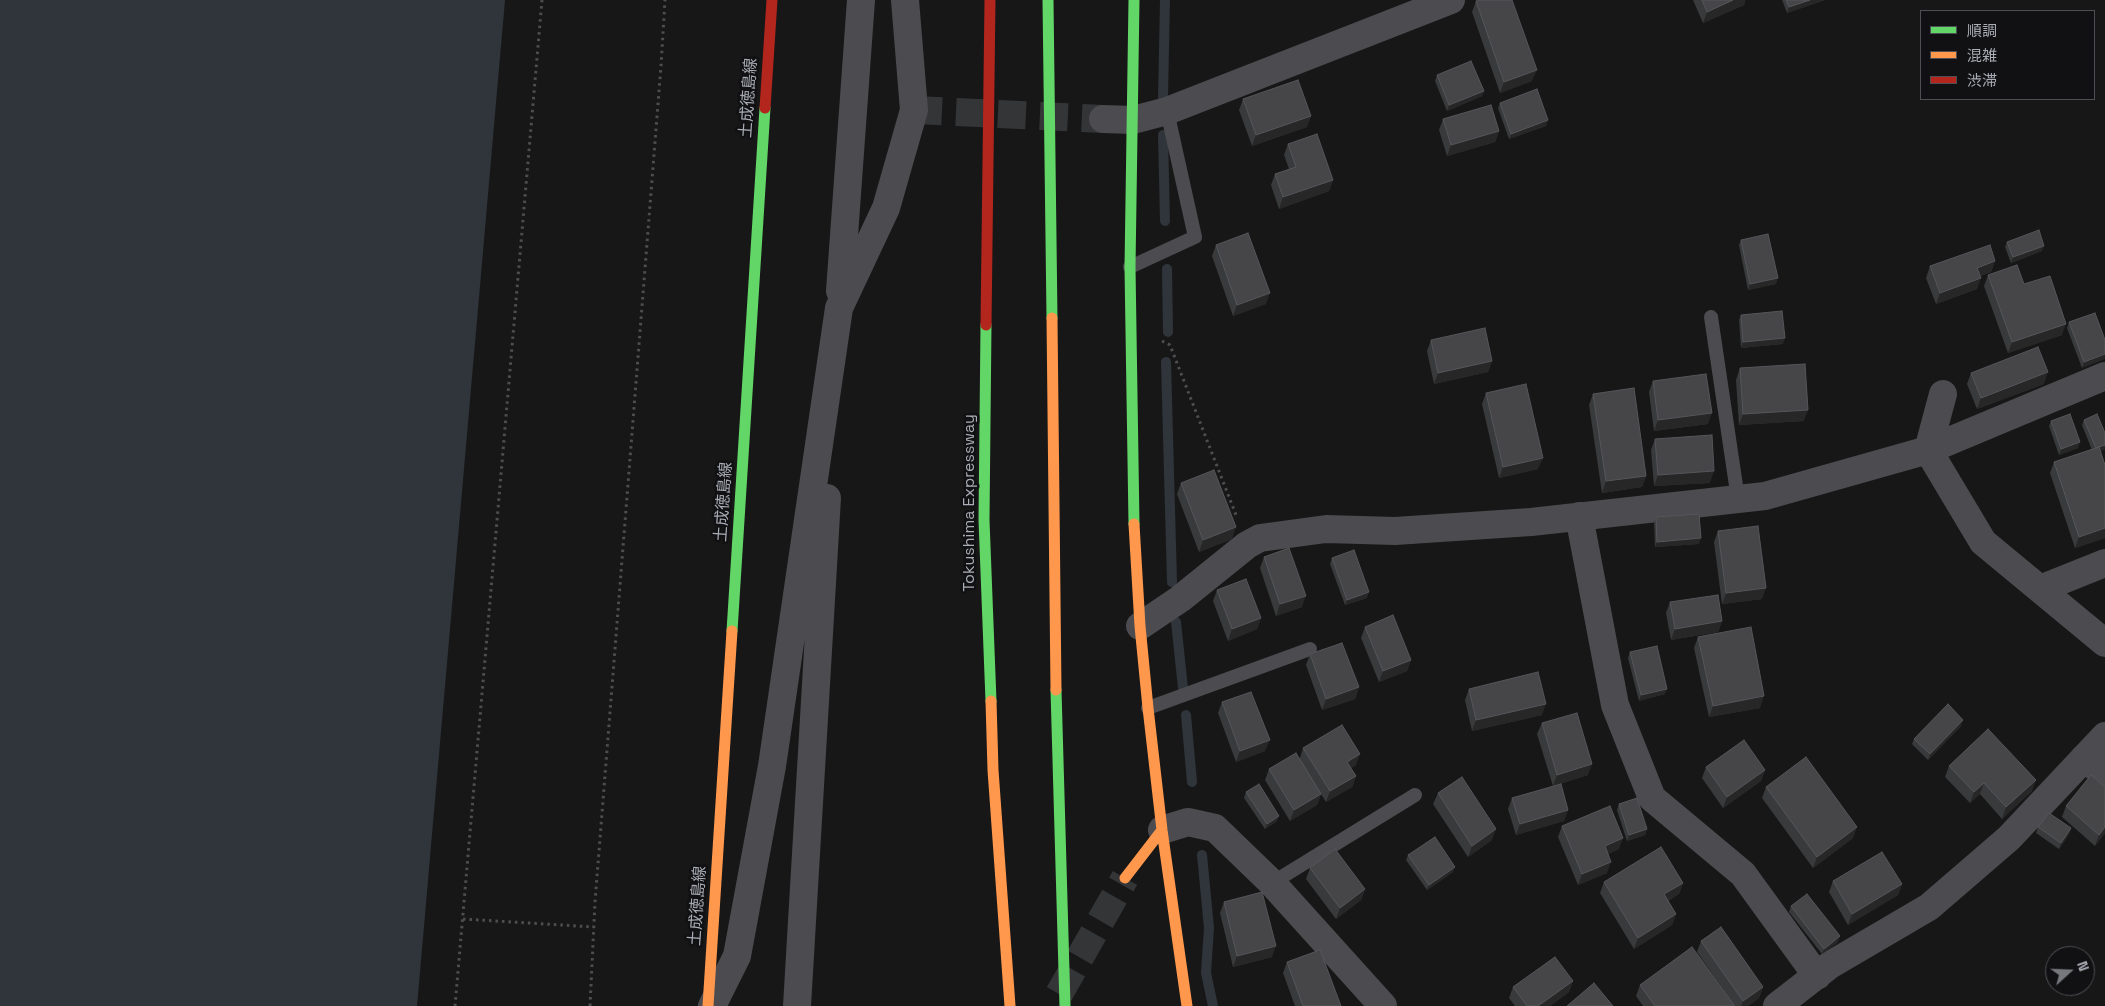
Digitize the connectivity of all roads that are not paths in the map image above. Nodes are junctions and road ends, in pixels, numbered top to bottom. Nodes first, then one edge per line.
1 (772, 0) edge
2 (861, 0) edge
3 (905, 0) edge
4 (990, 0) edge
5 (1048, 0) edge
6 (1134, 0) edge
7 (1451, 0) edge
8 (1167, 112) junction
9 (1103, 119) tunnel mouth
10 (1133, 120) junction
11 (1130, 267) junction
12 (839, 308) junction
13 (1711, 317) dead end
14 (2105, 376) edge
15 (1942, 394) dead end
16 (1928, 450) junction
17 (1738, 499) junction
18 (1579, 516) junction
19 (2105, 563) edge
20 (2040, 589) junction
21 (1140, 626) junction
22 (2105, 643) edge
23 (1310, 649) dead end
24 (1148, 708) junction
25 (2105, 736) edge
26 (2094, 766) edge
27 (1415, 795) dead end
28 (1162, 830) junction
29 (1125, 878) tunnel mouth
30 (1272, 884) junction
31 (1817, 976) junction
32 (708, 1006) edge
33 (712, 1006) edge
34 (797, 1006) edge
35 (1010, 1006) edge
36 (1065, 1006) edge
37 (1187, 1006) edge
38 (1383, 1006) edge
39 (1777, 1006) edge

1 - 32 main road, 土成徳島線
2 - 12 street
3 - 12 street
4 - 35 main road, Tokushima Expressway
5 - 36 main road
6 - 10 main road
7 - 8 street
8 - 10 street
8 - 11 lane
9 - 10 street
10 - 11 main road
11 - 21 main road
12 - 33 street
12 - 34 street
13 - 17 lane
14 - 16 street
15 - 16 street
16 - 17 street
16 - 20 street
17 - 18 street
18 - 21 street
18 - 31 street
19 - 20 street
20 - 22 street
21 - 24 main road
23 - 24 lane
24 - 28 main road
25 - 26 street
26 - 31 street
27 - 30 lane
28 - 29 main road
28 - 30 street
28 - 37 main road
30 - 38 street
31 - 39 street

